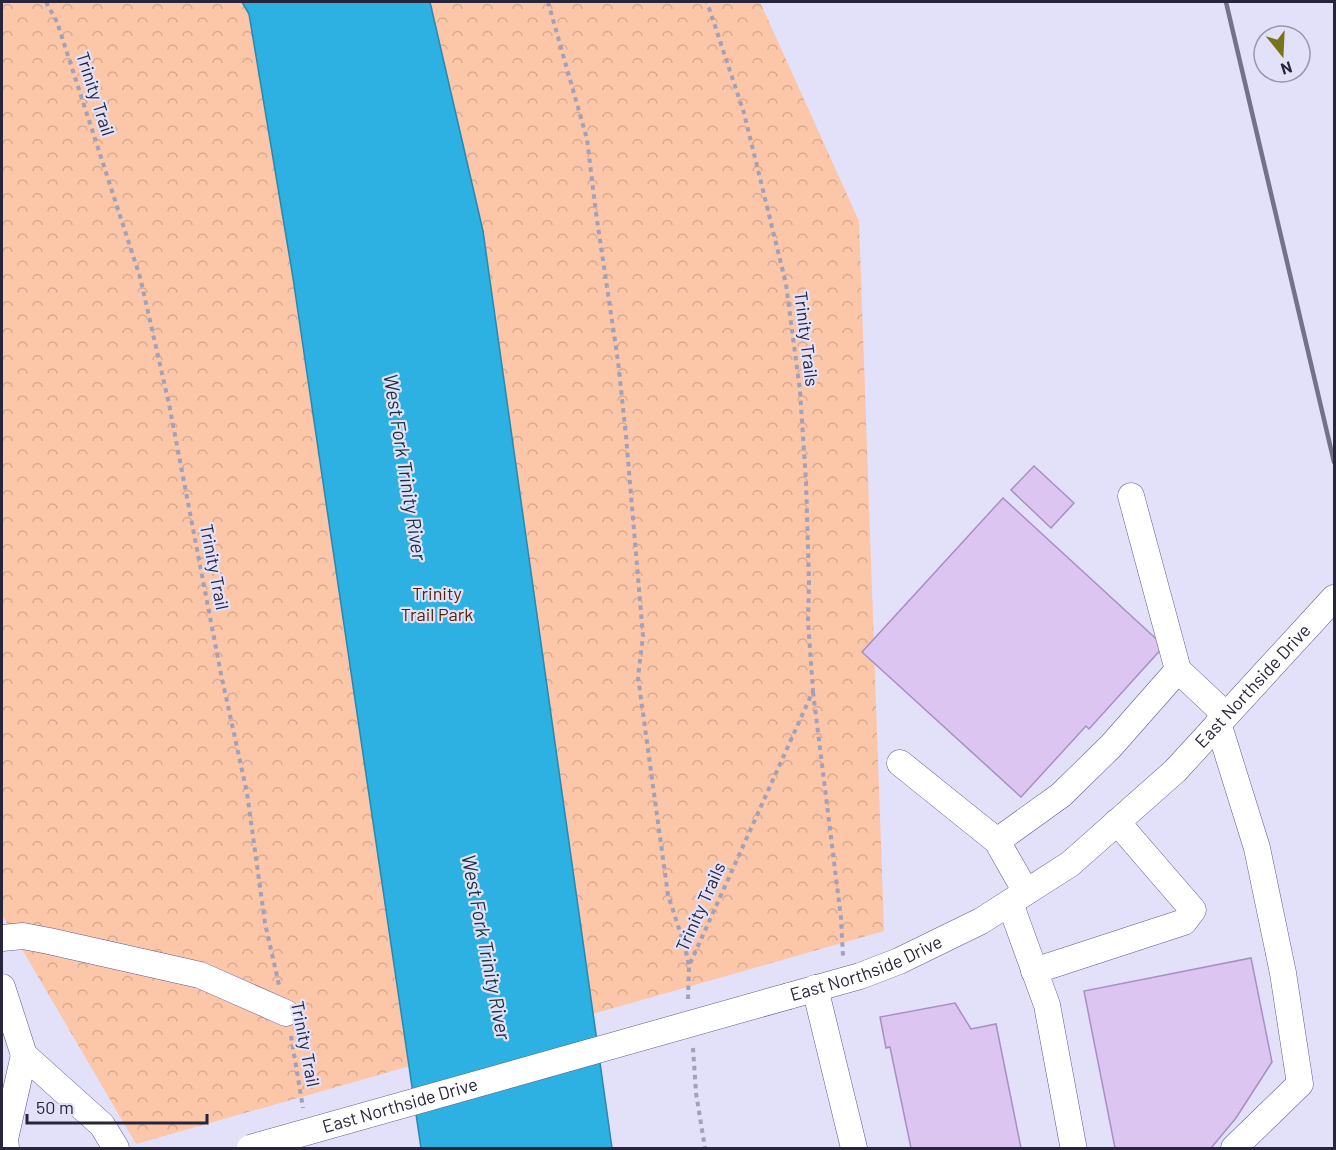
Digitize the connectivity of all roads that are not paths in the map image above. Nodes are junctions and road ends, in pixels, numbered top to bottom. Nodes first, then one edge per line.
1 (1131, 496) dead end
2 (1335, 598) edge
3 (1178, 670) junction
4 (1222, 719) junction
5 (900, 763) dead end
6 (1118, 822) junction
7 (997, 841) junction
8 (1018, 897) junction
9 (2, 938) edge
10 (1034, 971) junction
11 (2, 987) edge
12 (815, 988) junction
13 (285, 1013) road end
14 (24, 1055) junction
15 (851, 1145) edge
16 (1073, 1145) dead end
17 (6, 1149) edge
18 (116, 1149) edge
19 (250, 1149) edge
20 (1234, 1149) edge

1 - 3 street
2 - 4 street, East Northside Drive
3 - 4 street
3 - 7 street
4 - 6 street, East Northside Drive
4 - 20 street
5 - 7 street
6 - 8 street, East Northside Drive
6 - 10 street
7 - 8 street
8 - 10 street
8 - 12 street, East Northside Drive
9 - 13 street
10 - 16 street
11 - 14 street
12 - 15 street
12 - 19 street, East Northside Drive, bridge
14 - 17 street
14 - 18 street

